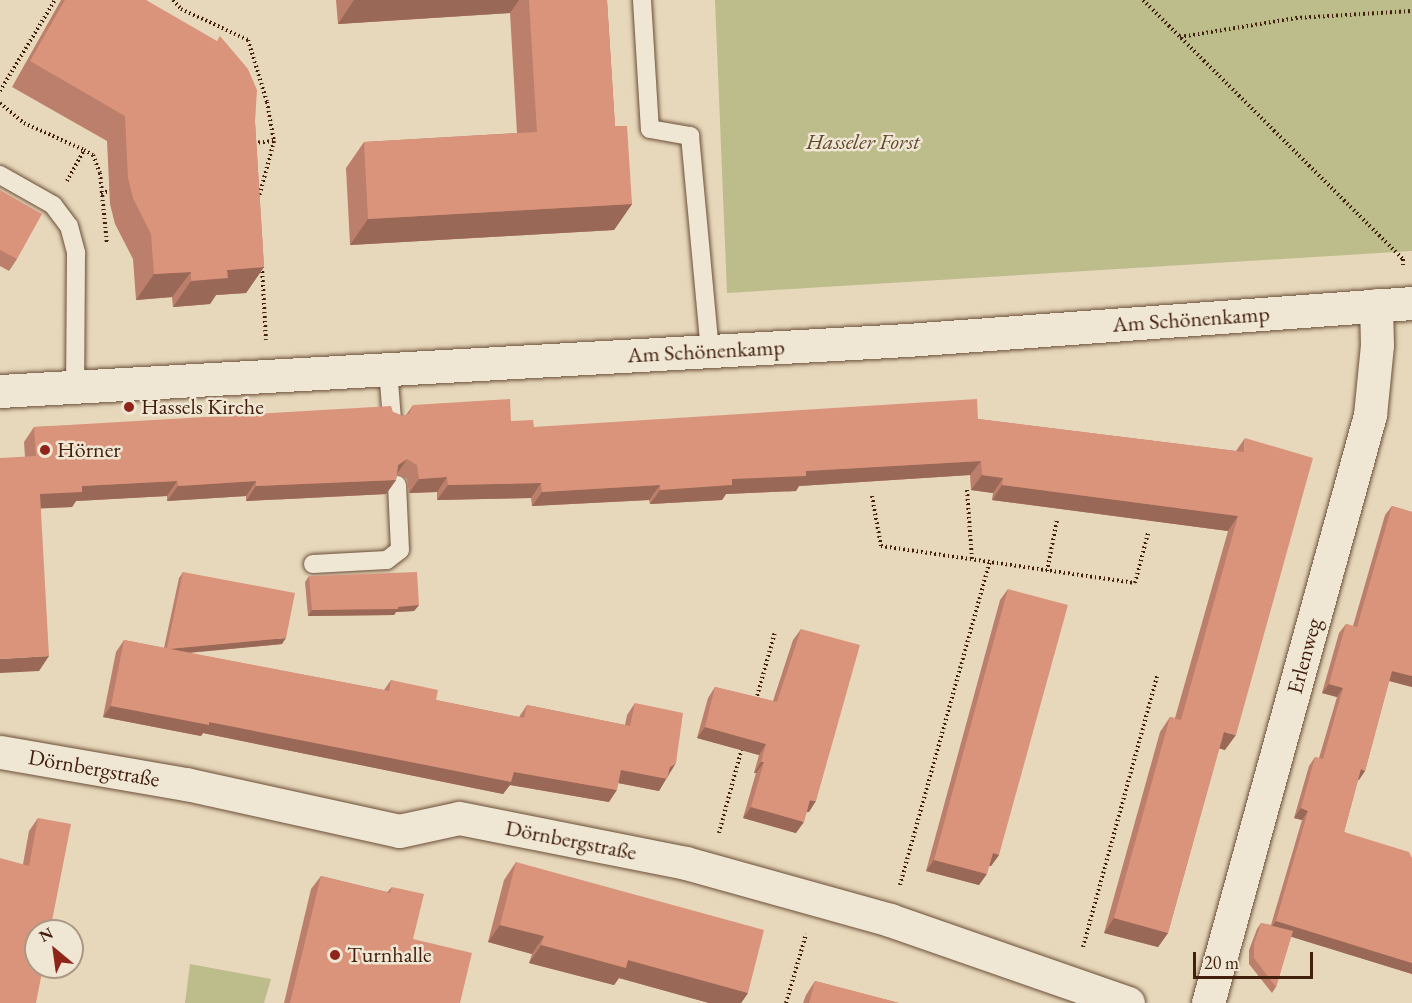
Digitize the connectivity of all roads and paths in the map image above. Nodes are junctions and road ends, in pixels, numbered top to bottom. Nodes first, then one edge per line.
1 (55, 0) edge
2 (173, 0) edge
3 (642, 0) edge
4 (1143, 0) edge
5 (1412, 11) edge
6 (1180, 37) junction
7 (0, 91) edge
8 (0, 103) edge
9 (274, 141) junction
10 (246, 144) edge
11 (84, 150) dead end
12 (0, 175) edge
13 (110, 191) dead end
14 (101, 193) dead end
15 (258, 200) edge
16 (262, 264) edge
17 (1399, 304) edge
18 (710, 351) junction
19 (388, 369) junction
20 (268, 376) junction
21 (75, 387) junction
22 (0, 392) edge
23 (392, 420) edge
24 (397, 485) edge
25 (967, 489) dead end
26 (872, 496) dead end
27 (1057, 519) dead end
28 (1148, 533) dead end
29 (972, 559) junction
30 (990, 561) junction
31 (313, 564) dead end
32 (1047, 571) junction
33 (775, 632) dead end
34 (1157, 676) dead end
35 (753, 711) edge
36 (743, 745) edge
37 (0, 752) edge
38 (708, 870) junction
39 (816, 898) junction
40 (890, 920) junction
41 (1073, 984) junction
42 (1214, 1002) edge
43 (786, 1003) edge
44 (1128, 1003) edge

1 - 7 path
2 - 9 path
3 - 18 lane
4 - 6 path
5 - 6 path
6 - 17 path
8 - 11 path
9 - 10 path
9 - 15 path
12 - 21 lane
13 - 14 path
16 - 20 path
17 - 18 street, Am Schönenkamp
17 - 42 street, Erlenweg
18 - 19 street, Am Schönenkamp
19 - 20 street, Am Schönenkamp
19 - 23 lane
20 - 21 street, Am Schönenkamp
21 - 22 street, Am Schönenkamp
24 - 31 lane
25 - 29 path
26 - 29 path
27 - 32 path
28 - 32 path
29 - 30 path
30 - 32 path
30 - 40 path
33 - 35 path
34 - 41 path
36 - 38 path
37 - 38 street, Dörnbergstraße
38 - 39 street, Dörnbergstraße
39 - 40 street, Dörnbergstraße
39 - 43 path
40 - 41 street, Dörnbergstraße
41 - 44 street, Dörnbergstraße

